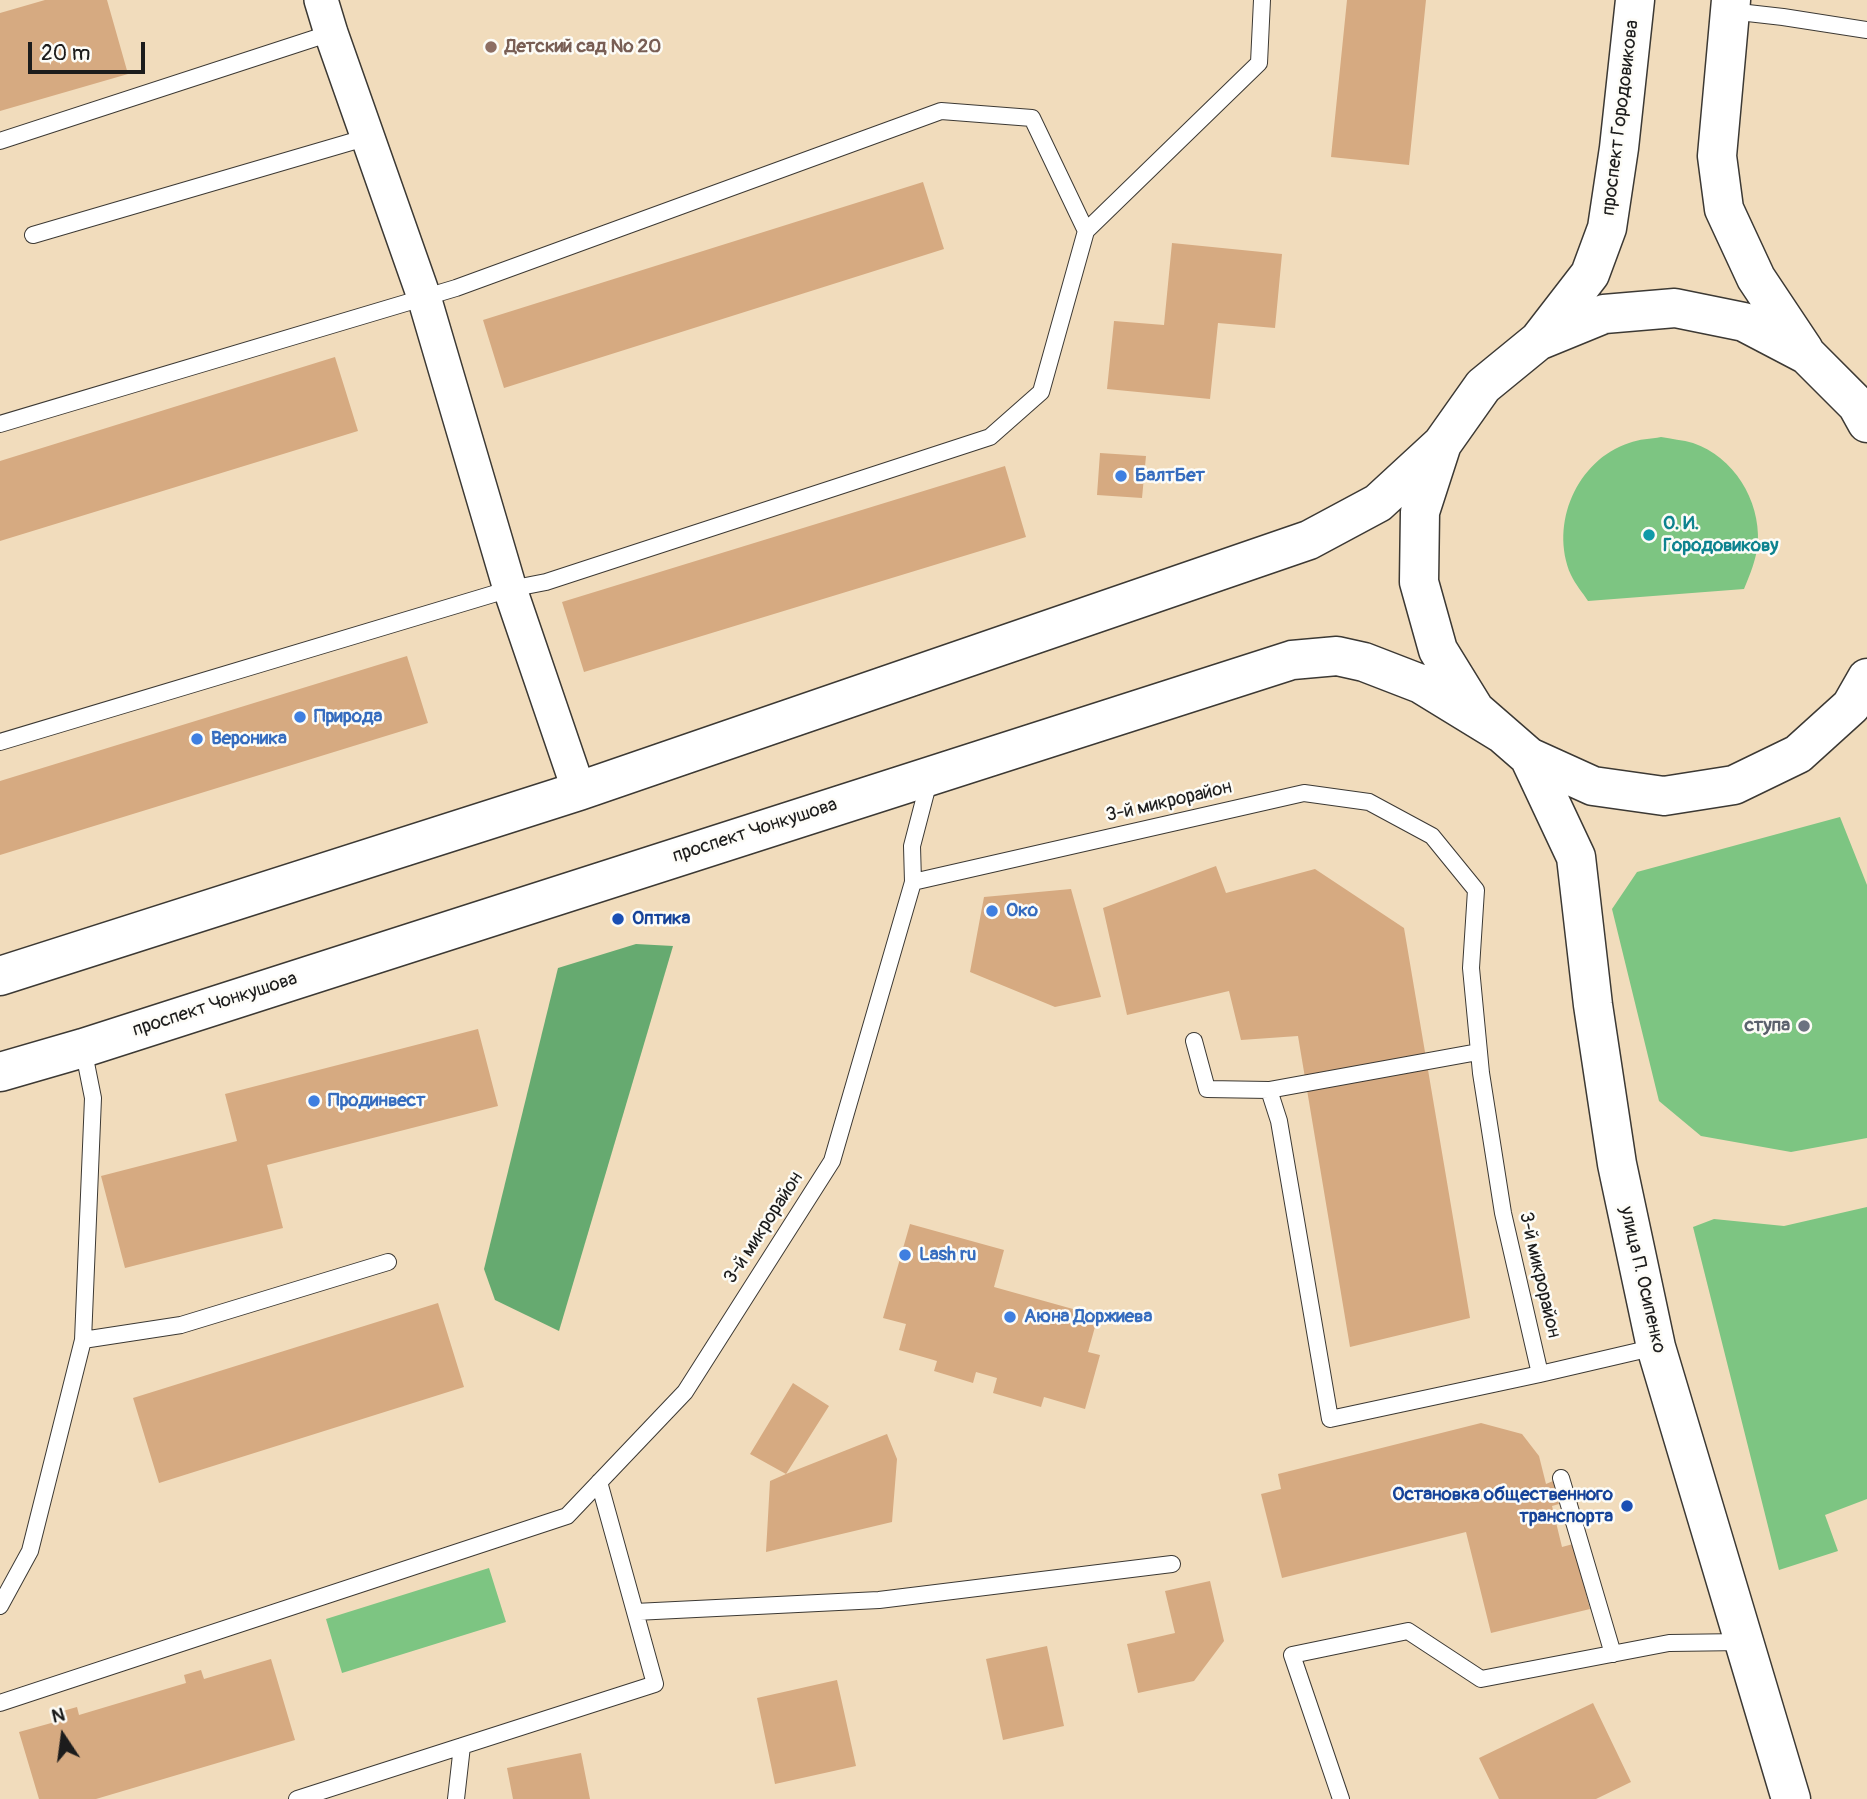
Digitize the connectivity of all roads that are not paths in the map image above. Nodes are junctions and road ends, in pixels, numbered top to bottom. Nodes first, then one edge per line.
1 (321, 0) edge
2 (1262, 0) edge
3 (1635, 0) edge
4 (1730, 6) edge
5 (1867, 30) edge
6 (331, 33) junction
7 (368, 137) junction
8 (0, 141) edge
9 (1086, 231) junction
10 (33, 235) dead end
11 (424, 297) junction
12 (1538, 341) junction
13 (1807, 355) junction
14 (1867, 423) edge
15 (0, 424) edge
16 (1442, 444) junction
17 (510, 589) junction
18 (1867, 678) edge
19 (0, 742) edge
20 (1515, 745) junction
21 (930, 775) junction
22 (579, 791) junction
23 (913, 882) junction
24 (0, 976) edge
25 (1194, 1041) dead end
26 (83, 1048) junction
27 (1478, 1052) junction
28 (0, 1072) edge
29 (1269, 1090) junction
30 (387, 1262) dead end
31 (83, 1340) junction
32 (1656, 1347) junction
33 (1540, 1374) junction
34 (1561, 1478) dead end
35 (599, 1482) junction
36 (1172, 1564) dead end
37 (0, 1606) edge
38 (635, 1612) junction
39 (1743, 1642) junction
40 (1613, 1654) junction
41 (0, 1703) edge
42 (462, 1746) junction
43 (297, 1799) edge
44 (456, 1799) edge
45 (1340, 1799) edge
46 (1791, 1799) edge

1 - 6 street
2 - 9 lane
3 - 12 main road, проспект Городовикова
4 - 5 lane
4 - 13 main road
6 - 7 street
6 - 8 lane
7 - 10 lane
7 - 11 street
9 - 11 lane
9 - 17 lane
11 - 15 lane
11 - 17 street
12 - 13 main road
12 - 16 main road
13 - 14 main road
16 - 20 main road
16 - 22 main road
17 - 19 lane
17 - 22 street
18 - 20 main road
20 - 21 main road, проспект Чонкушова
20 - 32 main road, улица П. Осипенко
21 - 23 lane
21 - 26 main road, проспект Чонкушова
22 - 24 main road
23 - 27 lane, 3-й микрорайон
23 - 35 lane, 3-й микрорайон
25 - 29 lane
26 - 28 main road, проспект Чонкушова
26 - 31 lane
27 - 29 lane
27 - 33 lane, 3-й микрорайон
29 - 33 lane
30 - 31 lane
31 - 37 lane
32 - 33 lane
32 - 39 main road, улица П. Осипенко
34 - 40 lane
35 - 38 lane
35 - 41 lane, 3-й микрорайон
36 - 38 lane
38 - 42 lane
39 - 40 lane
39 - 46 main road, улица П. Осипенко
40 - 45 lane
42 - 43 lane
42 - 44 lane

